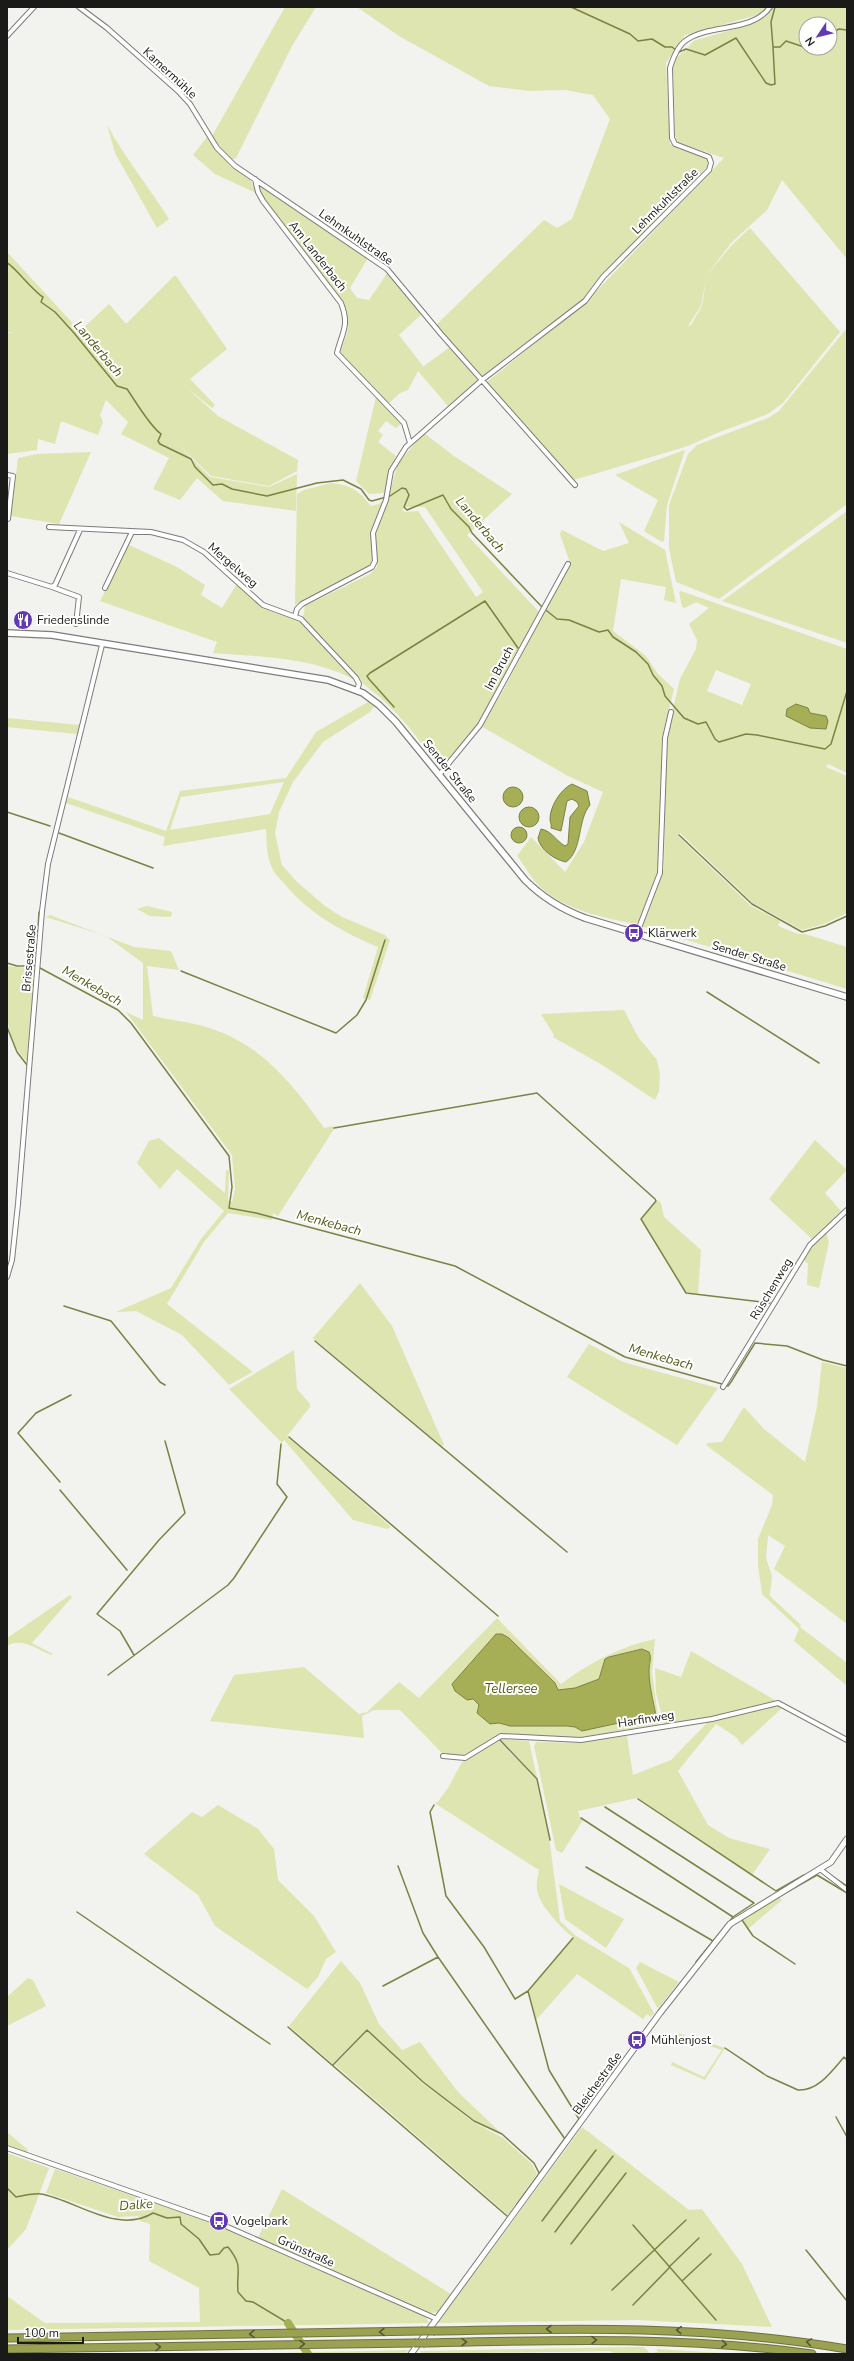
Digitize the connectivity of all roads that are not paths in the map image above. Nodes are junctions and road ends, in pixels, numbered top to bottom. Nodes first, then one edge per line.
1 (34, 7) edge
2 (79, 7) edge
3 (770, 7) edge
4 (7, 36) edge
5 (255, 179) junction
6 (482, 380) junction
7 (410, 443) junction
8 (7, 475) edge
9 (575, 485) dead end
10 (9, 520) edge
11 (49, 527) dead end
12 (80, 530) junction
13 (132, 532) junction
14 (568, 564) dead end
15 (7, 573) edge
16 (52, 587) junction
17 (105, 588) dead end
18 (295, 616) junction
19 (76, 624) dead end
20 (7, 633) edge
21 (102, 644) junction
22 (357, 690) junction
23 (671, 712) dead end
24 (439, 775) junction
25 (637, 934) junction
26 (847, 997) edge
27 (847, 1210) edge
28 (7, 1277) edge
29 (723, 1387) dead end
30 (847, 1740) edge
31 (443, 1756) dead end
32 (847, 1839) edge
33 (820, 1869) junction
34 (847, 1890) edge
35 (7, 2148) edge
36 (437, 2319) junction
37 (7, 2338) edge
38 (7, 2349) edge
39 (847, 2349) edge
40 (411, 2354) edge
41 (812, 2354) edge

1 - 4 street
2 - 5 street, Kamermühle
3 - 6 street, Lehmkuhlstraße
5 - 6 street, Lehmkuhlstraße
5 - 7 street, Am Landerbach
6 - 7 street, Lehmkuhlstraße
6 - 9 street, Lehmkuhlstraße
7 - 18 street, Lehmkuhlstraße
8 - 10 street
11 - 12 street, Mergelweg
12 - 13 street, Mergelweg
12 - 16 street
13 - 17 street
13 - 18 street, Mergelweg
14 - 24 street, Im Bruch
15 - 16 street
16 - 19 street
18 - 22 street
20 - 21 main road, Sender Straße
21 - 22 main road, Sender Straße
21 - 28 street, Brissestraße
22 - 24 main road, Sender Straße
23 - 25 street
24 - 25 main road, Sender Straße
25 - 26 main road, Sender Straße
27 - 29 street, Rüschenweg
30 - 31 street, Harfinweg
32 - 33 street, Bleichestraße
33 - 34 street
33 - 36 street, Bleichestraße
35 - 36 street, Grünstraße
36 - 40 street, Bleichestraße
39 -> 37 highway, bridge
38 -> 41 highway, bridge

